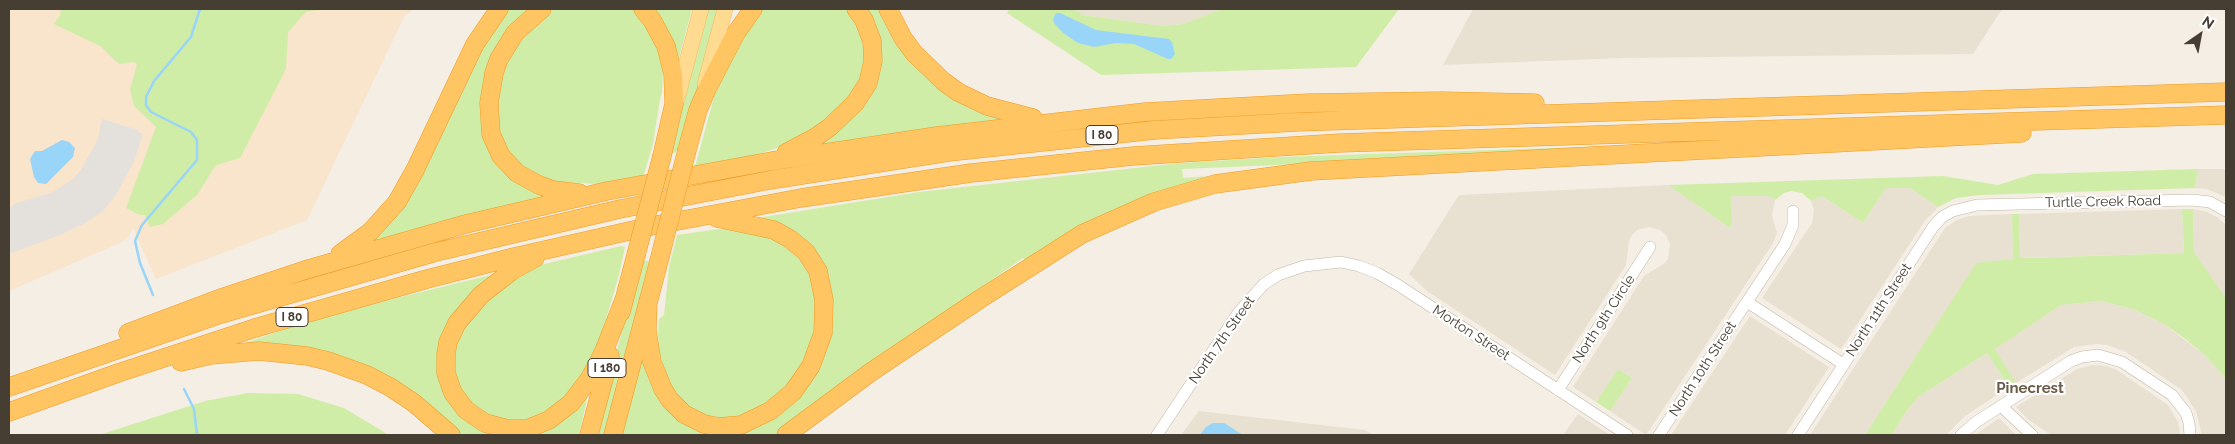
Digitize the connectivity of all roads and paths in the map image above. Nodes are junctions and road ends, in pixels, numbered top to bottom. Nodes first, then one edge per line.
1 (499, 9) edge
2 (542, 9) edge
3 (644, 9) edge
4 (700, 9) edge
5 (725, 9) edge
6 (753, 9) edge
7 (856, 9) edge
8 (888, 9) edge
9 (2226, 92) edge
10 (1718, 108) junction
11 (698, 110) junction
12 (2226, 115) edge
13 (2199, 116) junction
14 (672, 120) junction
15 (1053, 121) junction
16 (757, 163) junction
17 (607, 191) junction
18 (1976, 205) joint
19 (1793, 211) dead end
20 (2226, 211) edge
21 (709, 217) junction
22 (582, 241) junction
23 (1650, 247) dead end
24 (1304, 266) joint
25 (305, 270) junction
26 (624, 300) junction
27 (648, 301) junction
28 (1747, 302) junction
29 (1844, 364) junction
30 (9, 383) edge
31 (9, 387) edge
32 (1558, 390) junction
33 (2001, 406) junction
34 (9, 414) edge
35 (2190, 432) edge
36 (451, 435) edge
37 (589, 435) edge
38 (613, 435) edge
39 (786, 435) edge
40 (1157, 435) edge
41 (1627, 435) edge
42 (1659, 435) edge
43 (1798, 435) edge
44 (1962, 435) edge
45 (2032, 435) edge

1 - 25 highway
2 - 17 highway
3 - 14 highway
4 - 14 main road, I 180
5 - 11 main road, I 180
6 - 11 highway
7 - 16 highway
8 - 15 highway
9 - 10 highway, I 80
10 - 15 highway
10 - 31 highway, I 80
11 - 27 highway, I 180, bridge
12 - 13 highway, I 80
13 - 21 highway, I 80
13 - 39 highway
14 - 26 highway, I 180, bridge
15 - 16 highway
16 - 17 highway
17 - 25 highway
18 - 20 street, Turtle Creek Road
18 - 29 street, North 11th Street
19 - 28 street, North 10th Street
21 - 22 highway, I 80
21 - 27 highway
22 - 26 highway
22 - 34 highway, I 80
23 - 32 street, North 9th Circle
24 - 32 street, Morton Street
24 - 40 street, North 7th Street
25 - 30 highway
26 - 37 highway, I 180
27 - 38 highway, I 180
28 - 29 street
28 - 42 street, North 10th Street
29 - 43 street, North 11th Street
32 - 41 street, Morton Street
33 - 35 street
33 - 44 street
33 - 45 street
34 - 36 highway

